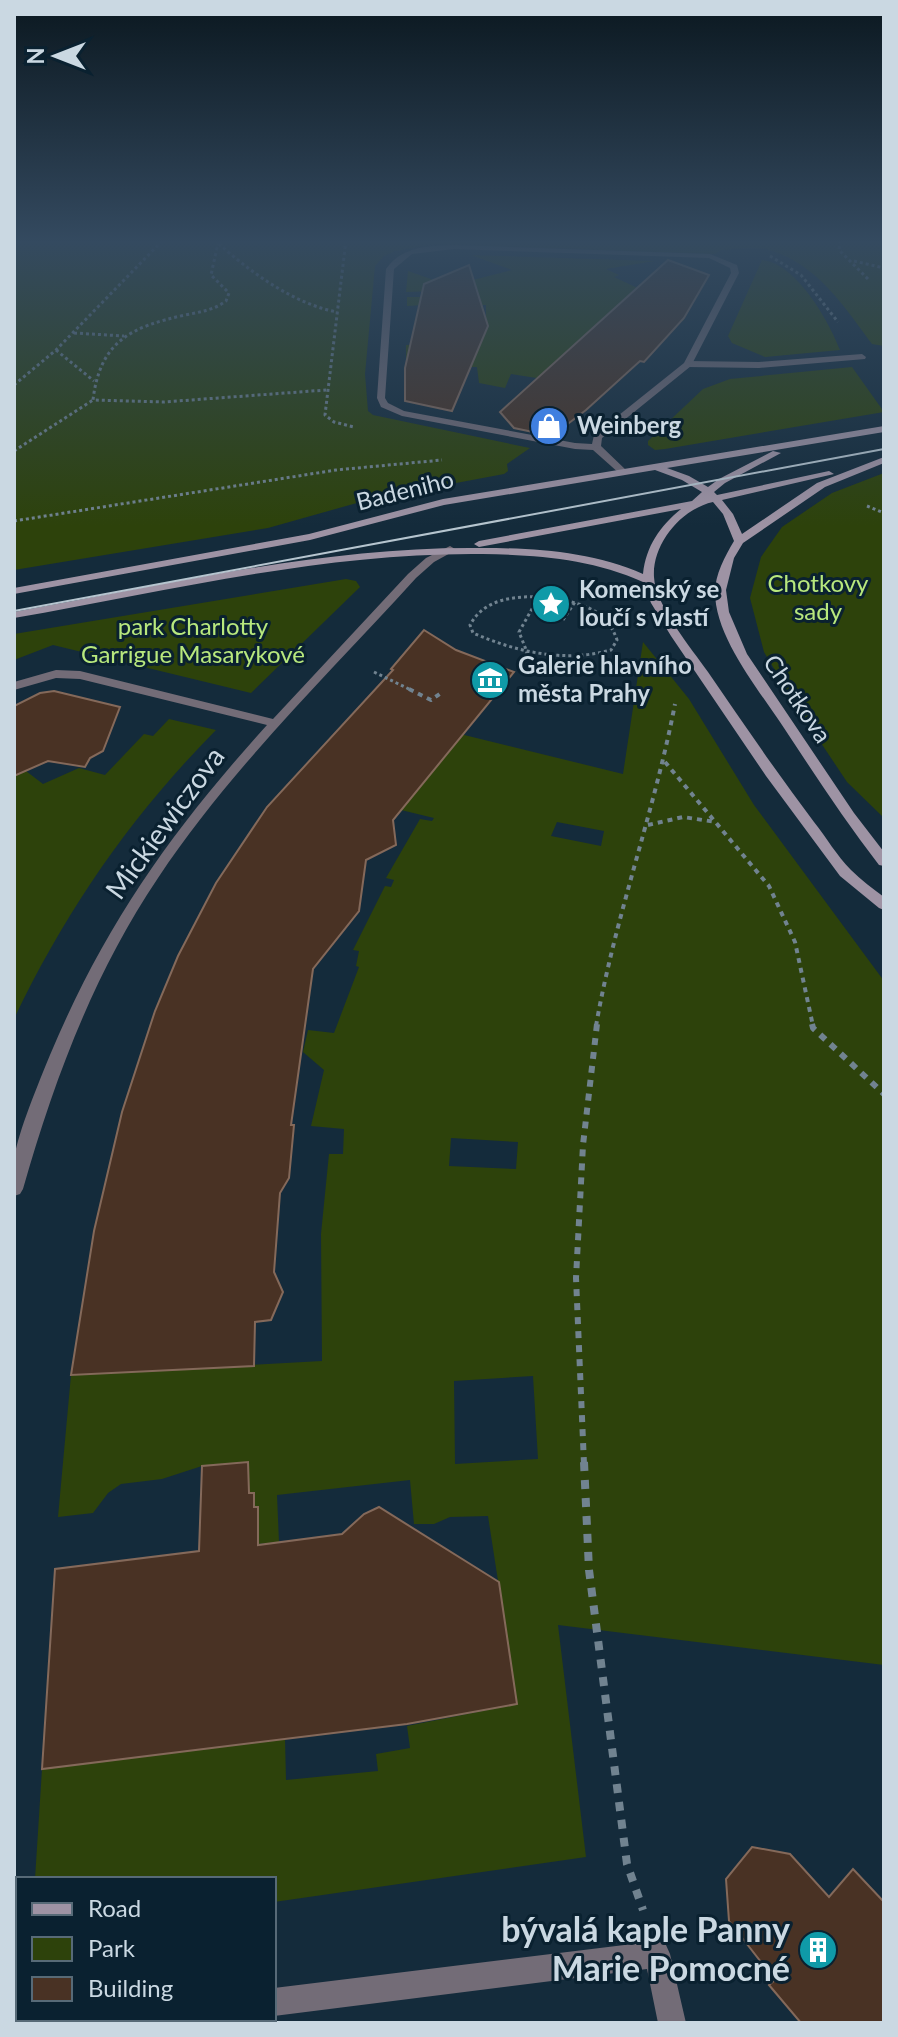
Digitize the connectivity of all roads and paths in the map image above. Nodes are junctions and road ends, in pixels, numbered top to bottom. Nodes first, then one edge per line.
1 (71, 335) edge
2 (108, 335) edge
3 (385, 335) edge
4 (703, 335) edge
5 (847, 335) edge
6 (124, 336) joint
7 (56, 350) junction
8 (862, 357) joint
9 (688, 364) junction
10 (94, 381) junction
11 (14, 385) edge
12 (326, 390) dead end
13 (93, 400) junction
14 (884, 429) edge
15 (808, 442) junction
16 (596, 447) junction
17 (14, 451) edge
18 (445, 460) dead end
19 (884, 460) edge
20 (650, 468) junction
21 (857, 469) junction
22 (623, 472) junction
23 (712, 495) junction
24 (691, 504) junction
25 (14, 521) edge
26 (739, 541) junction
27 (450, 549) junction
28 (648, 580) junction
29 (14, 591) edge
30 (545, 597) junction
31 (575, 602) junction
32 (14, 615) edge
33 (563, 620) dead end
34 (527, 652) junction
35 (524, 660) dead end
36 (14, 686) edge
37 (406, 688) dead end
38 (441, 693) dead end
39 (675, 702) dead end
40 (275, 723) junction
41 (664, 762) junction
42 (716, 822) junction
43 (647, 825) junction
44 (884, 862) edge
45 (884, 905) edge
46 (884, 1094) edge
47 (14, 1189) edge
48 (657, 1954) junction
49 (276, 2002) edge
50 (672, 2023) edge

1 - 7 path
2 - 6 path
3 - 16 street
4 - 9 street
5 - 8 path
6 - 10 path
7 - 10 path
7 - 11 path
8 - 9 street
9 - 16 street
10 - 13 path
12 - 13 path
13 - 17 path
14 - 15 main road
15 - 20 main road, Badeniho
15 - 23 main road
16 - 22 street
18 - 25 path
19 - 21 main road
20 - 22 main road, Badeniho
20 - 23 main road
21 - 23 main road
21 - 26 main road
22 - 29 main road, Badeniho
23 - 24 main road
23 - 26 main road
24 - 27 main road, Badeniho
24 - 28 main road
26 - 44 main road, Chotkova
27 - 28 main road, Badeniho
27 - 32 main road, Badeniho
27 - 40 street, Mickiewiczova
28 - 45 main road
30 - 31 path
30 - 34 path
30 - 34 path
31 - 33 path
31 - 34 path
34 - 35 path
36 - 40 street
37 - 38 path
39 - 41 path
40 - 47 street, Mickiewiczova
41 - 42 path
41 - 43 path
42 - 43 path
42 - 46 path
43 - 48 path
48 - 49 street
48 - 50 street

